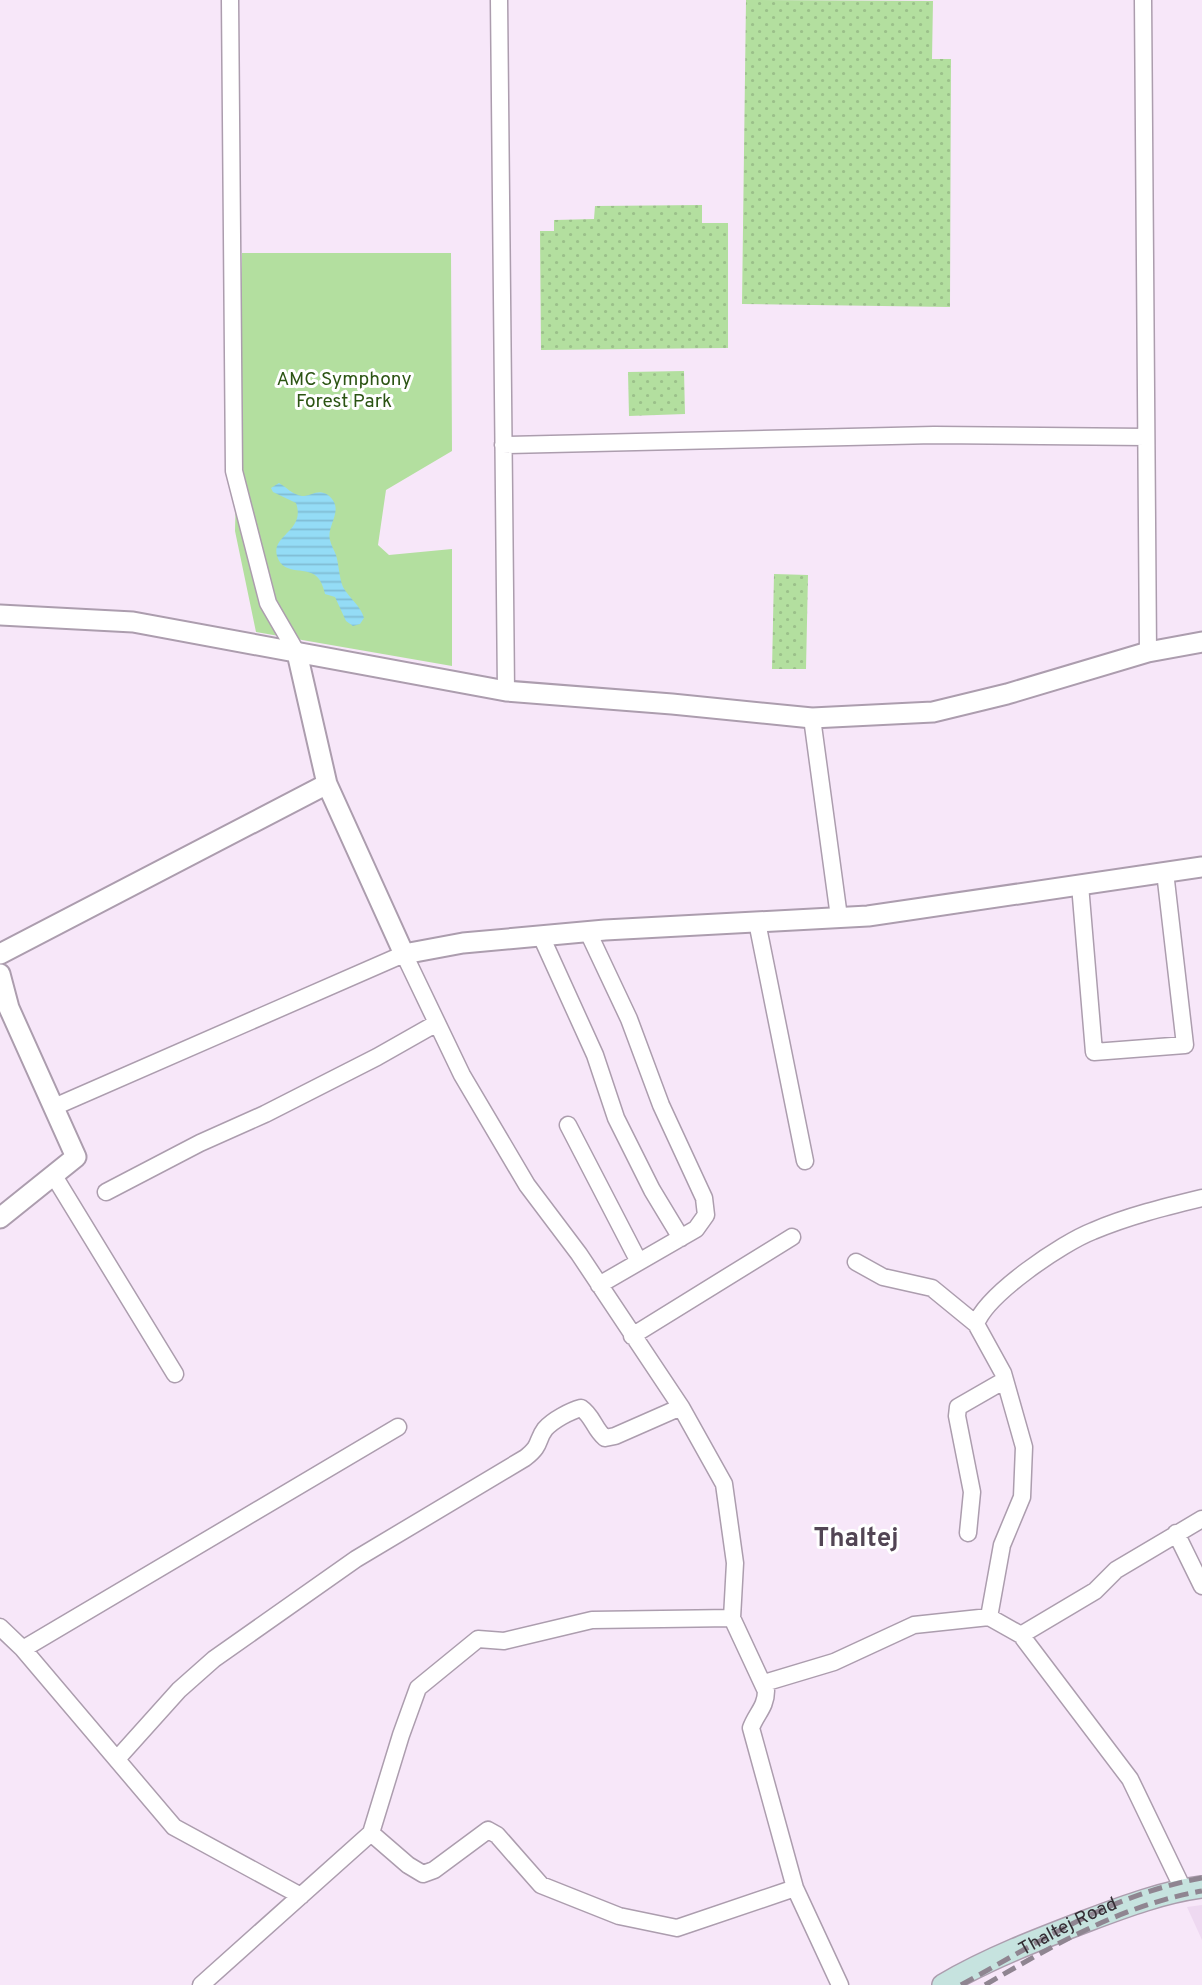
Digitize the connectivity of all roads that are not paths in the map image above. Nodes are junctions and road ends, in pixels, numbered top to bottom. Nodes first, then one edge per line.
1 (230, 0) edge
2 (499, 0) edge
3 (1143, 0) edge
4 (1146, 437) junction
5 (503, 445) junction
6 (0, 615) edge
7 (1202, 642) edge
8 (1148, 652) junction
9 (297, 653) junction
10 (506, 691) junction
11 (812, 718) junction
12 (327, 784) junction
13 (1202, 867) edge
14 (1165, 872) junction
15 (1080, 885) junction
16 (839, 917) junction
17 (757, 922) junction
18 (588, 932) junction
19 (541, 936) junction
20 (0, 954) edge
21 (404, 954) junction
22 (0, 974) edge
23 (437, 1023) junction
24 (1202, 1043) edge
25 (1185, 1045) junction
26 (54, 1107) junction
27 (568, 1125) dead end
28 (805, 1161) dead end
29 (54, 1175) junction
30 (106, 1192) dead end
31 (1202, 1198) edge
32 (0, 1218) edge
33 (792, 1237) dead end
34 (681, 1238) junction
35 (639, 1262) junction
36 (856, 1262) dead end
37 (599, 1285) junction
38 (976, 1324) junction
39 (632, 1336) junction
40 (175, 1374) dead end
41 (1005, 1380) junction
42 (681, 1407) junction
43 (398, 1427) dead end
44 (1202, 1519) edge
45 (968, 1533) dead end
46 (1176, 1533) junction
47 (1200, 1576) edge
48 (989, 1617) junction
49 (732, 1618) junction
50 (0, 1628) edge
51 (1021, 1635) junction
52 (23, 1649) junction
53 (764, 1684) junction
54 (117, 1759) junction
55 (372, 1833) junction
56 (795, 1888) junction
57 (1192, 1888) edge
58 (301, 1896) junction
59 (201, 1985) edge
60 (840, 1985) edge
61 (943, 1985) edge

1 - 9 street
2 - 5 street
3 - 4 street
4 - 5 street
4 - 8 street
5 - 10 street
6 - 9 street
7 - 8 street
8 - 11 street
9 - 10 street
9 - 12 street
10 - 11 street
11 - 16 street
12 - 20 street
12 - 21 street
13 - 14 street
14 - 15 street
14 - 25 street
15 - 16 street
15 - 25 street
16 - 17 street
17 - 18 street
17 - 28 street
18 - 19 street
18 - 34 street
19 - 21 street
19 - 34 street
21 - 23 street
21 - 26 street
22 - 26 street
23 - 30 street
23 - 37 street
24 - 25 street
26 - 29 street
27 - 35 street
29 - 32 street
29 - 40 street
31 - 38 street
33 - 39 street
34 - 35 street
35 - 37 street
36 - 38 street
37 - 39 street
38 - 41 street
39 - 42 street
41 - 45 street
41 - 48 street
42 - 49 street
42 - 54 street
43 - 52 street
44 - 46 street
46 - 47 street
46 - 51 street
48 - 51 street
48 - 53 street
49 - 53 street
49 - 55 street
50 - 52 street
51 - 57 street
52 - 54 street
53 - 56 street
54 - 58 street
55 - 56 street
55 - 58 street
56 - 60 street
57 - 61 main road, Thaltej Road
58 - 59 street

